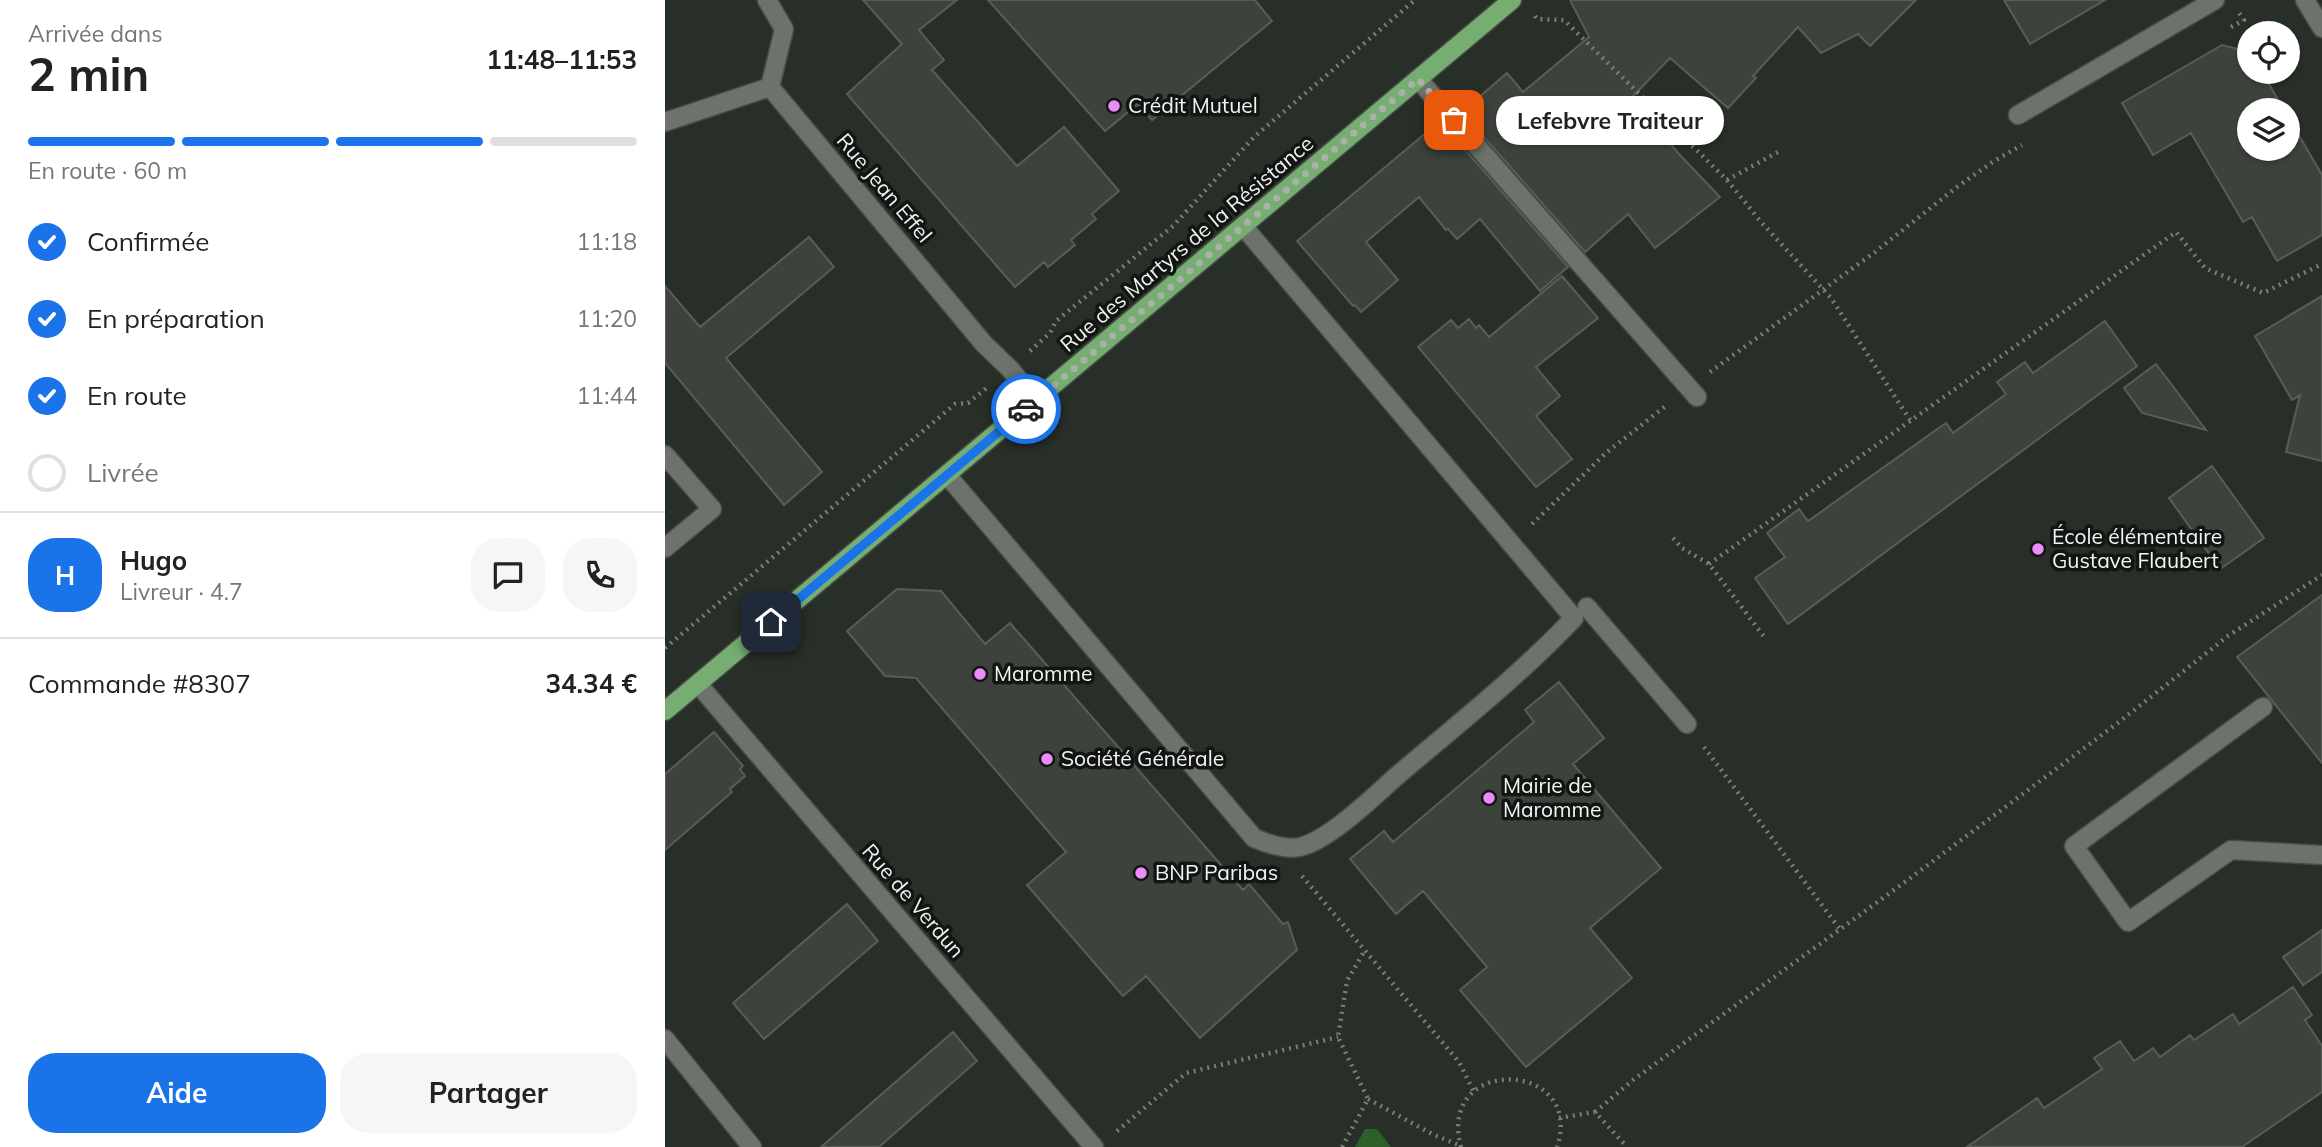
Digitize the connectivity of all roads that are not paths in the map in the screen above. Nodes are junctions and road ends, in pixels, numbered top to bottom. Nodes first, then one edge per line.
1 (768, 0) edge
2 (1512, 0) edge
3 (2215, 0) edge
4 (2305, 0) edge
5 (2322, 28) edge
6 (1418, 79) junction
7 (771, 87) junction
8 (2018, 115) dead end
9 (665, 122) edge
10 (1243, 226) junction
11 (1693, 393) road end
12 (1037, 400) junction
13 (665, 455) edge
14 (947, 475) junction
15 (665, 548) edge
16 (1587, 607) dead end
17 (698, 684) junction
18 (2263, 707) dead end
19 (665, 711) edge
20 (1687, 724) road end
21 (2322, 855) edge
22 (665, 1039) edge
23 (1101, 1143) edge
24 (752, 1147) edge

1 - 7 street
2 - 6 main road, Rue des Martyrs de la Résistance
3 - 8 street
4 - 5 street
6 - 10 main road, Rue des Martyrs de la Résistance
6 - 11 street
7 - 9 street
7 - 12 street, Rue Jean Effel
10 - 12 main road, Rue des Martyrs de la Résistance
10 - 14 street
12 - 14 main road, Rue des Martyrs de la Résistance
13 - 15 street
14 - 17 main road, Rue des Martyrs de la Résistance
16 - 20 street
17 - 19 main road, Rue des Martyrs de la Résistance
17 - 23 street, Rue de Verdun
18 - 21 street
22 - 24 street

